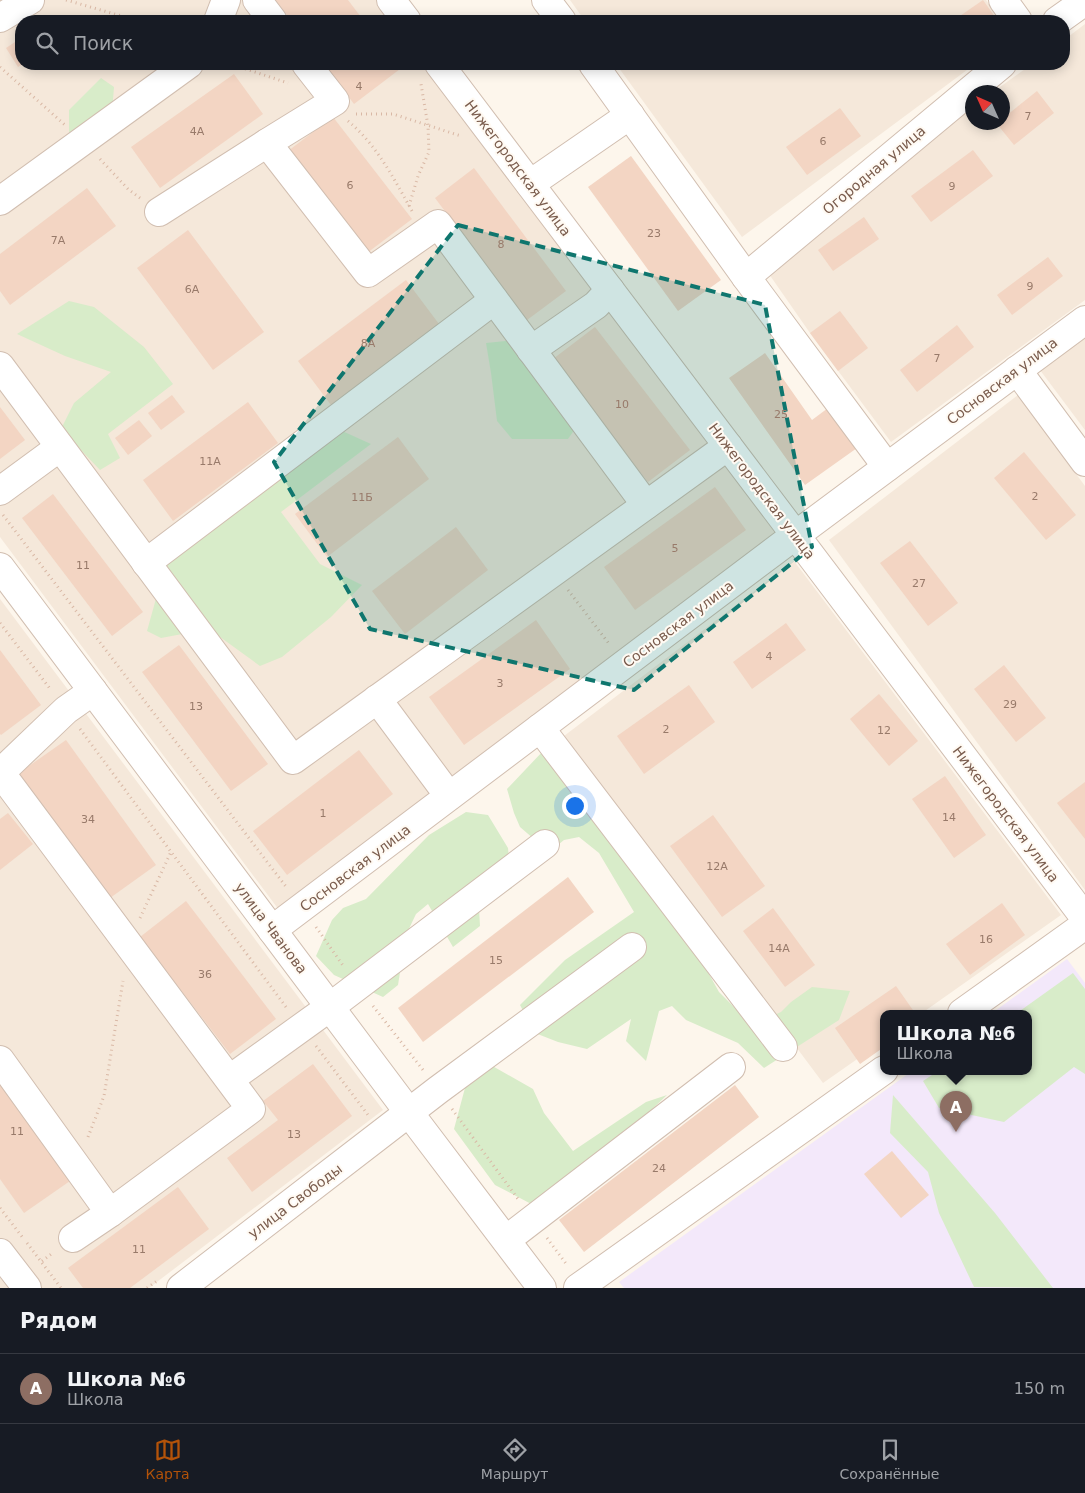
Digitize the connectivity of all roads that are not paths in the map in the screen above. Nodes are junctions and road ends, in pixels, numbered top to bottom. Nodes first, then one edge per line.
1 (30, 0) edge
2 (226, 0) edge
3 (256, 0) edge
4 (391, 0) edge
5 (546, 0) edge
6 (1003, 0) edge
7 (1085, 1) edge
8 (220, 15) edge
9 (268, 15) edge
10 (402, 15) edge
11 (557, 15) edge
12 (1014, 15) edge
13 (1065, 15) edge
14 (0, 18) edge
15 (181, 70) edge
16 (597, 70) edge
17 (995, 70) edge
18 (430, 72) edge
19 (299, 75) edge
20 (630, 115) junction
21 (267, 143) junction
22 (530, 184) junction
23 (0, 201) edge
24 (159, 212) dead end
25 (746, 277) junction
26 (610, 290) junction
27 (494, 300) junction
28 (1085, 320) edge
29 (531, 350) junction
30 (0, 366) edge
31 (1017, 370) junction
32 (728, 446) junction
33 (60, 447) junction
34 (1085, 462) edge
35 (887, 467) junction
36 (0, 491) edge
37 (646, 505) junction
38 (796, 536) junction
39 (146, 562) junction
40 (0, 567) edge
41 (92, 690) junction
42 (377, 699) junction
43 (540, 728) junction
44 (0, 773) edge
45 (449, 796) junction
46 (545, 844) dead end
47 (1085, 918) edge
48 (1085, 926) edge
49 (272, 930) junction
50 (632, 947) dead end
51 (330, 1007) junction
52 (966, 1010) edge
53 (783, 1047) dead end
54 (0, 1060) edge
55 (731, 1067) dead end
56 (880, 1073) edge
57 (230, 1079) junction
58 (410, 1114) junction
59 (110, 1213) junction
60 (73, 1238) dead end
61 (506, 1240) junction
62 (0, 1254) edge
63 (27, 1288) edge
64 (181, 1288) edge
65 (542, 1288) edge
66 (578, 1288) edge

1 - 14 street
2 - 8 street
3 - 9 street
4 - 10 street
5 - 11 street
6 - 12 street
7 - 13 street
15 - 23 street
16 - 20 street
17 - 25 street, Огородная улица
18 - 22 street, Нижегородская улица
19 - 21 street
20 - 22 street
20 - 25 street
21 - 24 street
21 - 27 street
22 - 26 street, Нижегородская улица
25 - 35 street
26 - 29 street
26 - 32 street, Нижегородская улица
27 - 29 street
27 - 39 street
28 - 31 street, Сосновская улица
29 - 37 street
30 - 33 street
31 - 34 street
31 - 35 street, Сосновская улица
32 - 37 street
32 - 38 street, Нижегородская улица
33 - 36 street
33 - 39 street
35 - 38 street, Сосновская улица
37 - 42 street
38 - 43 street, Сосновская улица
38 - 47 street, Нижегородская улица
39 - 42 street
40 - 41 street, улица Чванова
41 - 44 street
41 - 49 street, улица Чванова
42 - 45 street
43 - 45 street, Сосновская улица
43 - 53 street
44 - 57 street
45 - 49 street, Сосновская улица
46 - 51 street
48 - 52 street
49 - 51 street, улица Чванова
50 - 58 street, улица Свободы
51 - 57 street
51 - 58 street, улица Чванова
54 - 59 street
55 - 61 street
56 - 66 street
57 - 59 street
58 - 61 street, улица Чванова
58 - 64 street, улица Свободы
59 - 60 street
61 - 65 street, улица Чванова
62 - 63 street

